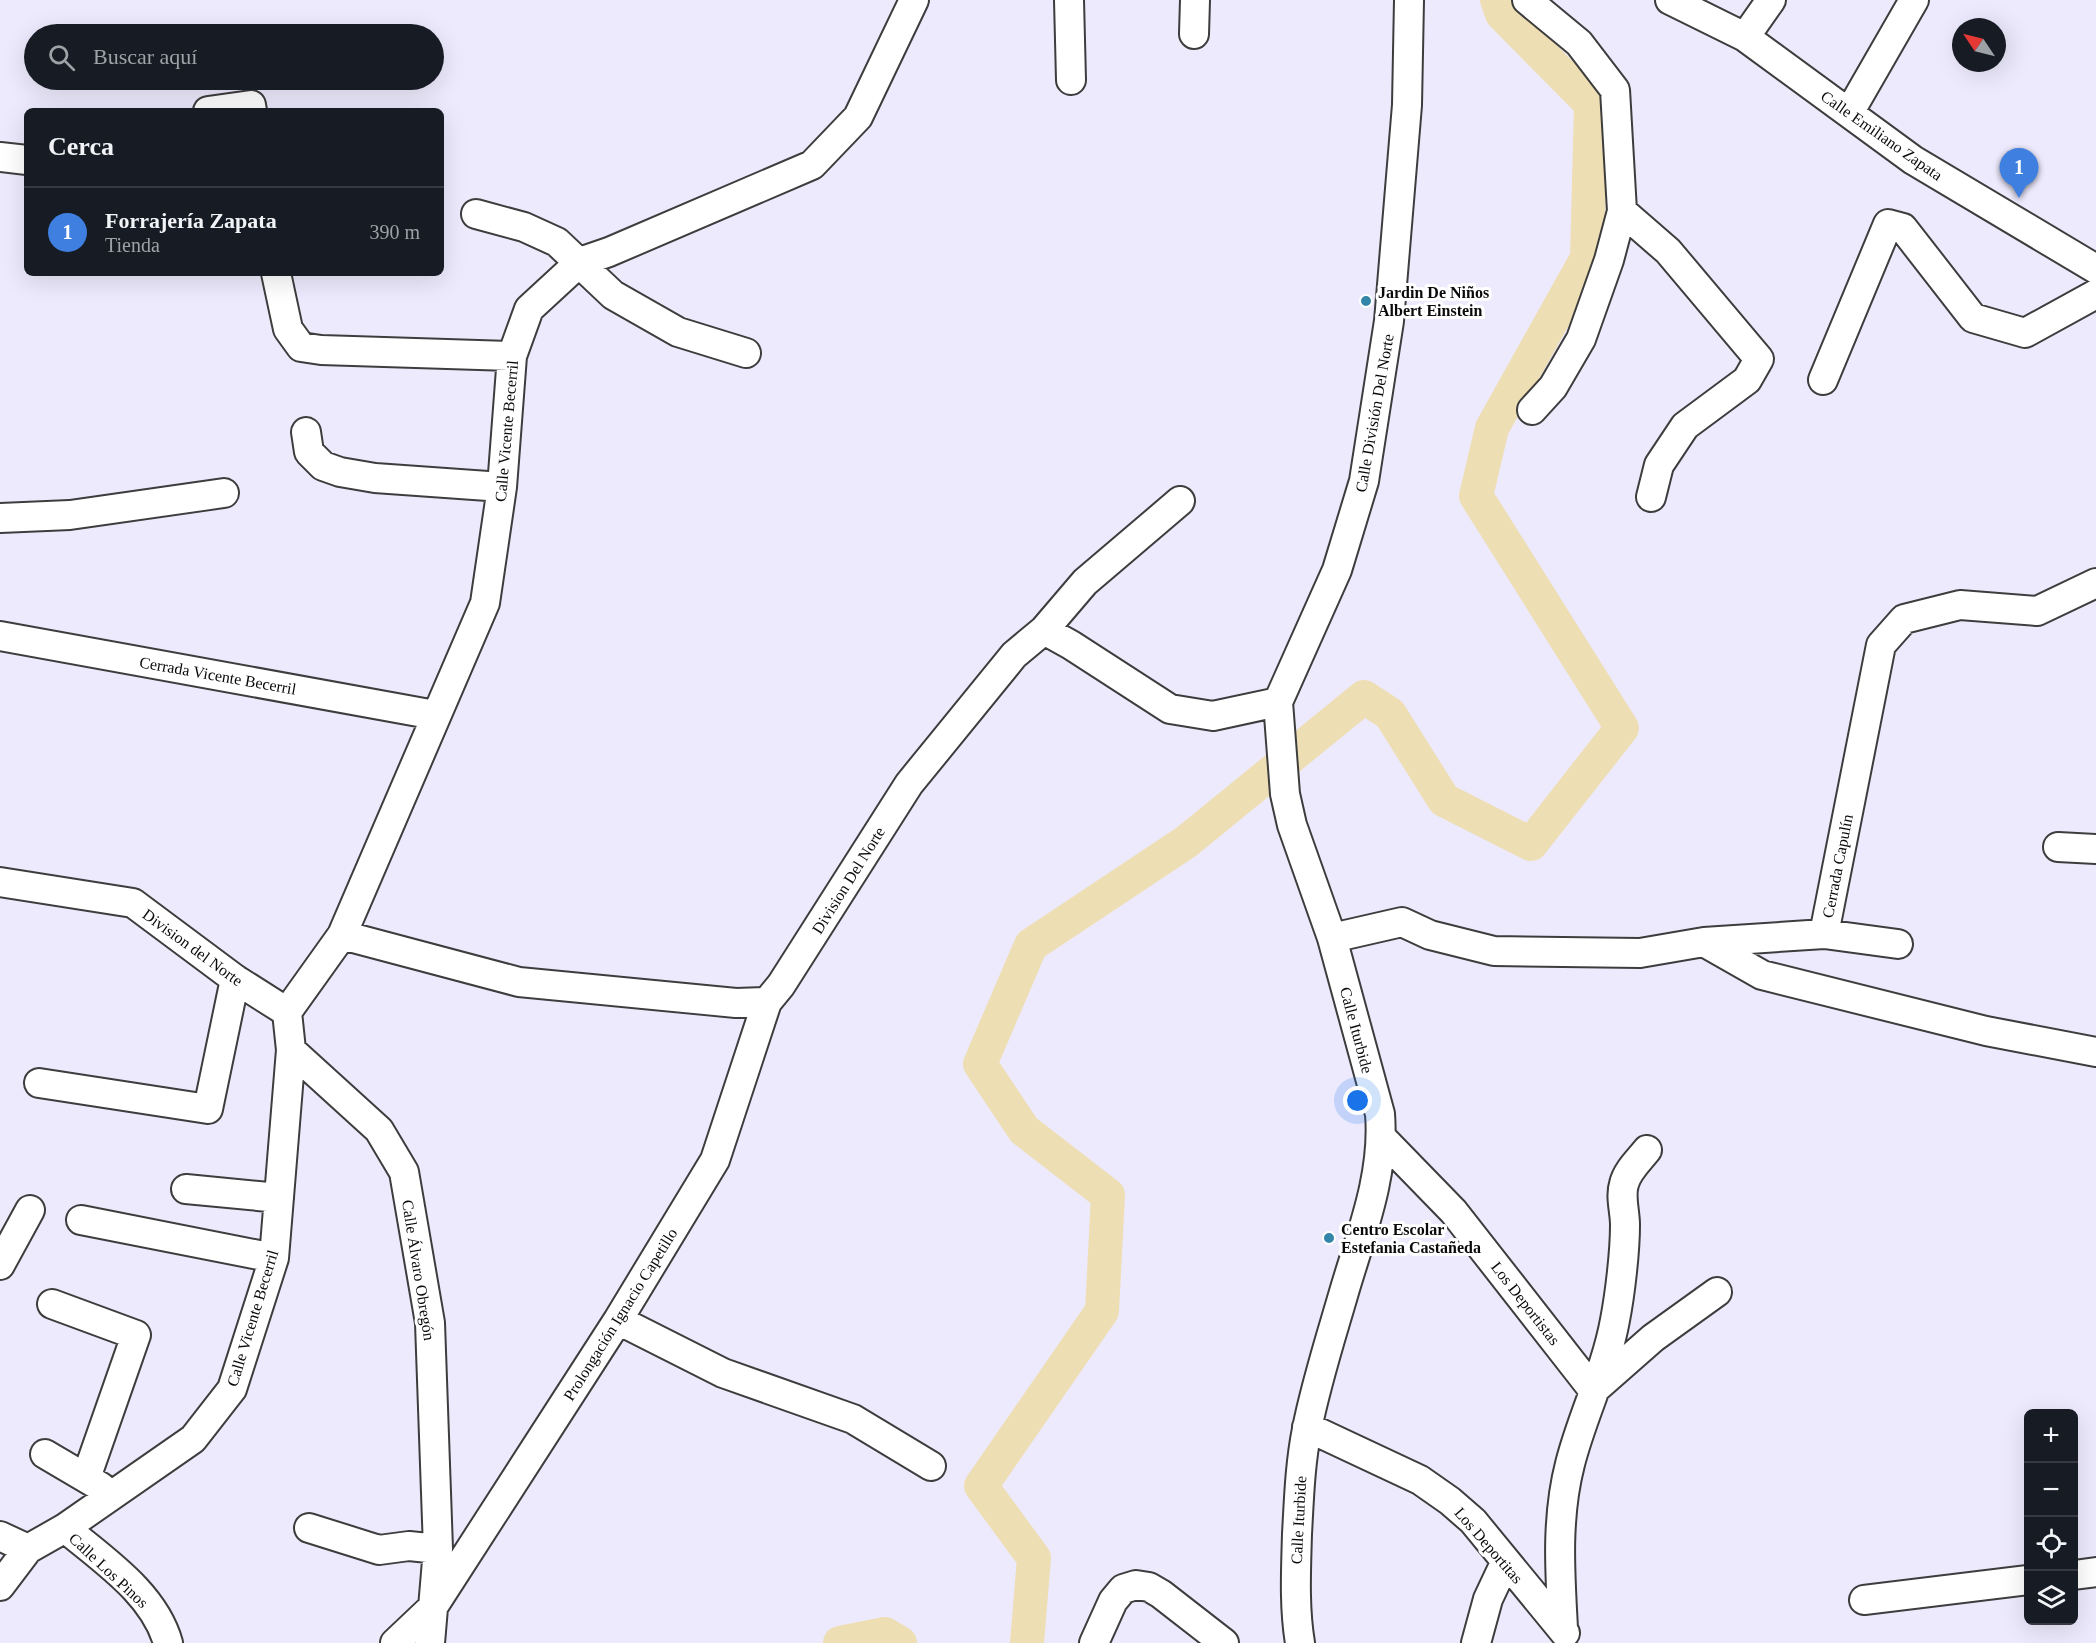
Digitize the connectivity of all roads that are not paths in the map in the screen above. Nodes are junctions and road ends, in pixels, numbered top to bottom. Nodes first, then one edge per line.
1 (914, 0) edge
2 (1069, 0) edge
3 (1195, 0) edge
4 (1408, 0) edge
5 (1527, 0) edge
6 (1670, 0) edge
7 (1771, 0) edge
8 (1914, 0) edge
9 (1194, 34) dead end
10 (1745, 37) junction
11 (1071, 80) dead end
12 (230, 108) edge
13 (252, 108) edge
14 (1848, 113) junction
15 (0, 157) edge
16 (24, 160) edge
17 (1622, 211) junction
18 (476, 214) dead end
19 (580, 262) junction
20 (2096, 269) edge
21 (277, 276) edge
22 (2096, 294) edge
23 (746, 353) dead end
24 (512, 356) junction
25 (1823, 380) dead end
26 (1532, 410) dead end
27 (306, 432) dead end
28 (502, 487) junction
29 (224, 492) dead end
30 (1651, 497) dead end
31 (1180, 501) dead end
32 (0, 518) edge
33 (2096, 583) edge
34 (1044, 630) junction
35 (0, 636) edge
36 (1279, 709) junction
37 (435, 715) junction
38 (2058, 847) dead end
39 (2096, 849) edge
40 (0, 882) edge
41 (1824, 934) junction
42 (342, 935) junction
43 (1332, 938) junction
44 (1704, 942) junction
45 (1898, 944) dead end
46 (235, 980) junction
47 (767, 1002) junction
48 (287, 1012) junction
49 (291, 1050) junction
50 (2096, 1052) edge
51 (39, 1083) dead end
52 (1382, 1138) junction
53 (1647, 1150) dead end
54 (186, 1189) dead end
55 (279, 1198) junction
56 (30, 1210) dead end
57 (81, 1220) dead end
58 (274, 1258) junction
59 (0, 1265) edge
60 (1717, 1292) dead end
61 (52, 1304) dead end
62 (618, 1320) junction
63 (1594, 1391) junction
64 (1307, 1427) junction
65 (45, 1454) dead end
66 (931, 1466) dead end
67 (86, 1478) junction
68 (112, 1495) junction
69 (65, 1528) junction
70 (309, 1528) dead end
71 (0, 1536) edge
72 (28, 1549) junction
73 (438, 1549) junction
74 (1505, 1563) junction
75 (2096, 1572) edge
76 (2078, 1574) edge
77 (2024, 1580) edge
78 (0, 1586) edge
79 (1864, 1600) dead end
80 (433, 1607) junction
81 (1566, 1636) edge
82 (168, 1643) edge
83 (395, 1643) edge
84 (430, 1643) edge
85 (1094, 1643) edge
86 (1224, 1643) edge
87 (1300, 1643) edge
88 (1476, 1643) edge

1 - 19 street, Calle Vicente Becerril
2 - 11 street
3 - 9 street
4 - 36 street, Calle División Del Norte
5 - 17 street
6 - 10 street, Calle Emiliano Zapata
7 - 10 street
8 - 14 street
10 - 14 street, Calle Emiliano Zapata
12 - 13 street
14 - 20 street, Calle Emiliano Zapata
15 - 16 street
17 - 26 street
17 - 30 street
18 - 19 street
19 - 23 street
19 - 24 street, Calle Vicente Becerril
21 - 24 street
22 - 25 street
24 - 28 street, Calle Vicente Becerril
27 - 28 street
28 - 37 street, Calle Vicente Becerril
29 - 32 street
31 - 34 street, Division Del Norte
33 - 41 street, Cerrada Capulín
34 - 36 street
34 - 47 street, Division Del Norte
35 - 37 street, Cerrada Vicente Becerril
36 - 43 street, Calle Iturbide
37 - 42 street, Calle Vicente Becerril
38 - 39 street
40 - 46 street, Division del Norte
41 - 44 street, Cerrada Capulín
41 - 45 street
42 - 47 street
42 - 48 street
43 - 44 street, Cerrada Capulín
43 - 52 street, Calle Iturbide
44 - 50 street
46 - 48 street, Division del Norte
46 - 51 street
47 - 62 street, Prolongación Ignacio Capetillo
48 - 49 street, Calle Vicente Becerril
49 - 55 street, Calle Vicente Becerril
49 - 73 street, Calle Álvaro Obregón
52 - 63 street, Los Deportistas
52 - 64 street, Calle Iturbide
53 - 63 street
54 - 55 street
55 - 58 street, Calle Vicente Becerril
56 - 59 street
57 - 58 street
58 - 68 street, Calle Vicente Becerril
60 - 63 street
61 - 67 street
62 - 66 street
62 - 80 street, Prolongación Ignacio Capetillo
63 - 81 street
64 - 74 street, Los Deportitas
64 - 87 street, Calle Iturbide
65 - 67 street
67 - 68 street
68 - 69 street, Calle Vicente Becerril
69 - 72 street, Calle Vicente Becerril
69 - 82 street, Calle Los Pinos
70 - 73 street
71 - 72 street
72 - 78 street, Calle Vicente Becerril
73 - 80 street, Calle Álvaro Obregón
74 - 81 street, Los Deportitas
74 - 88 street
75 - 76 street
77 - 79 street
80 - 83 street
80 - 84 street, Calle Álvaro Obregón
85 - 86 street

